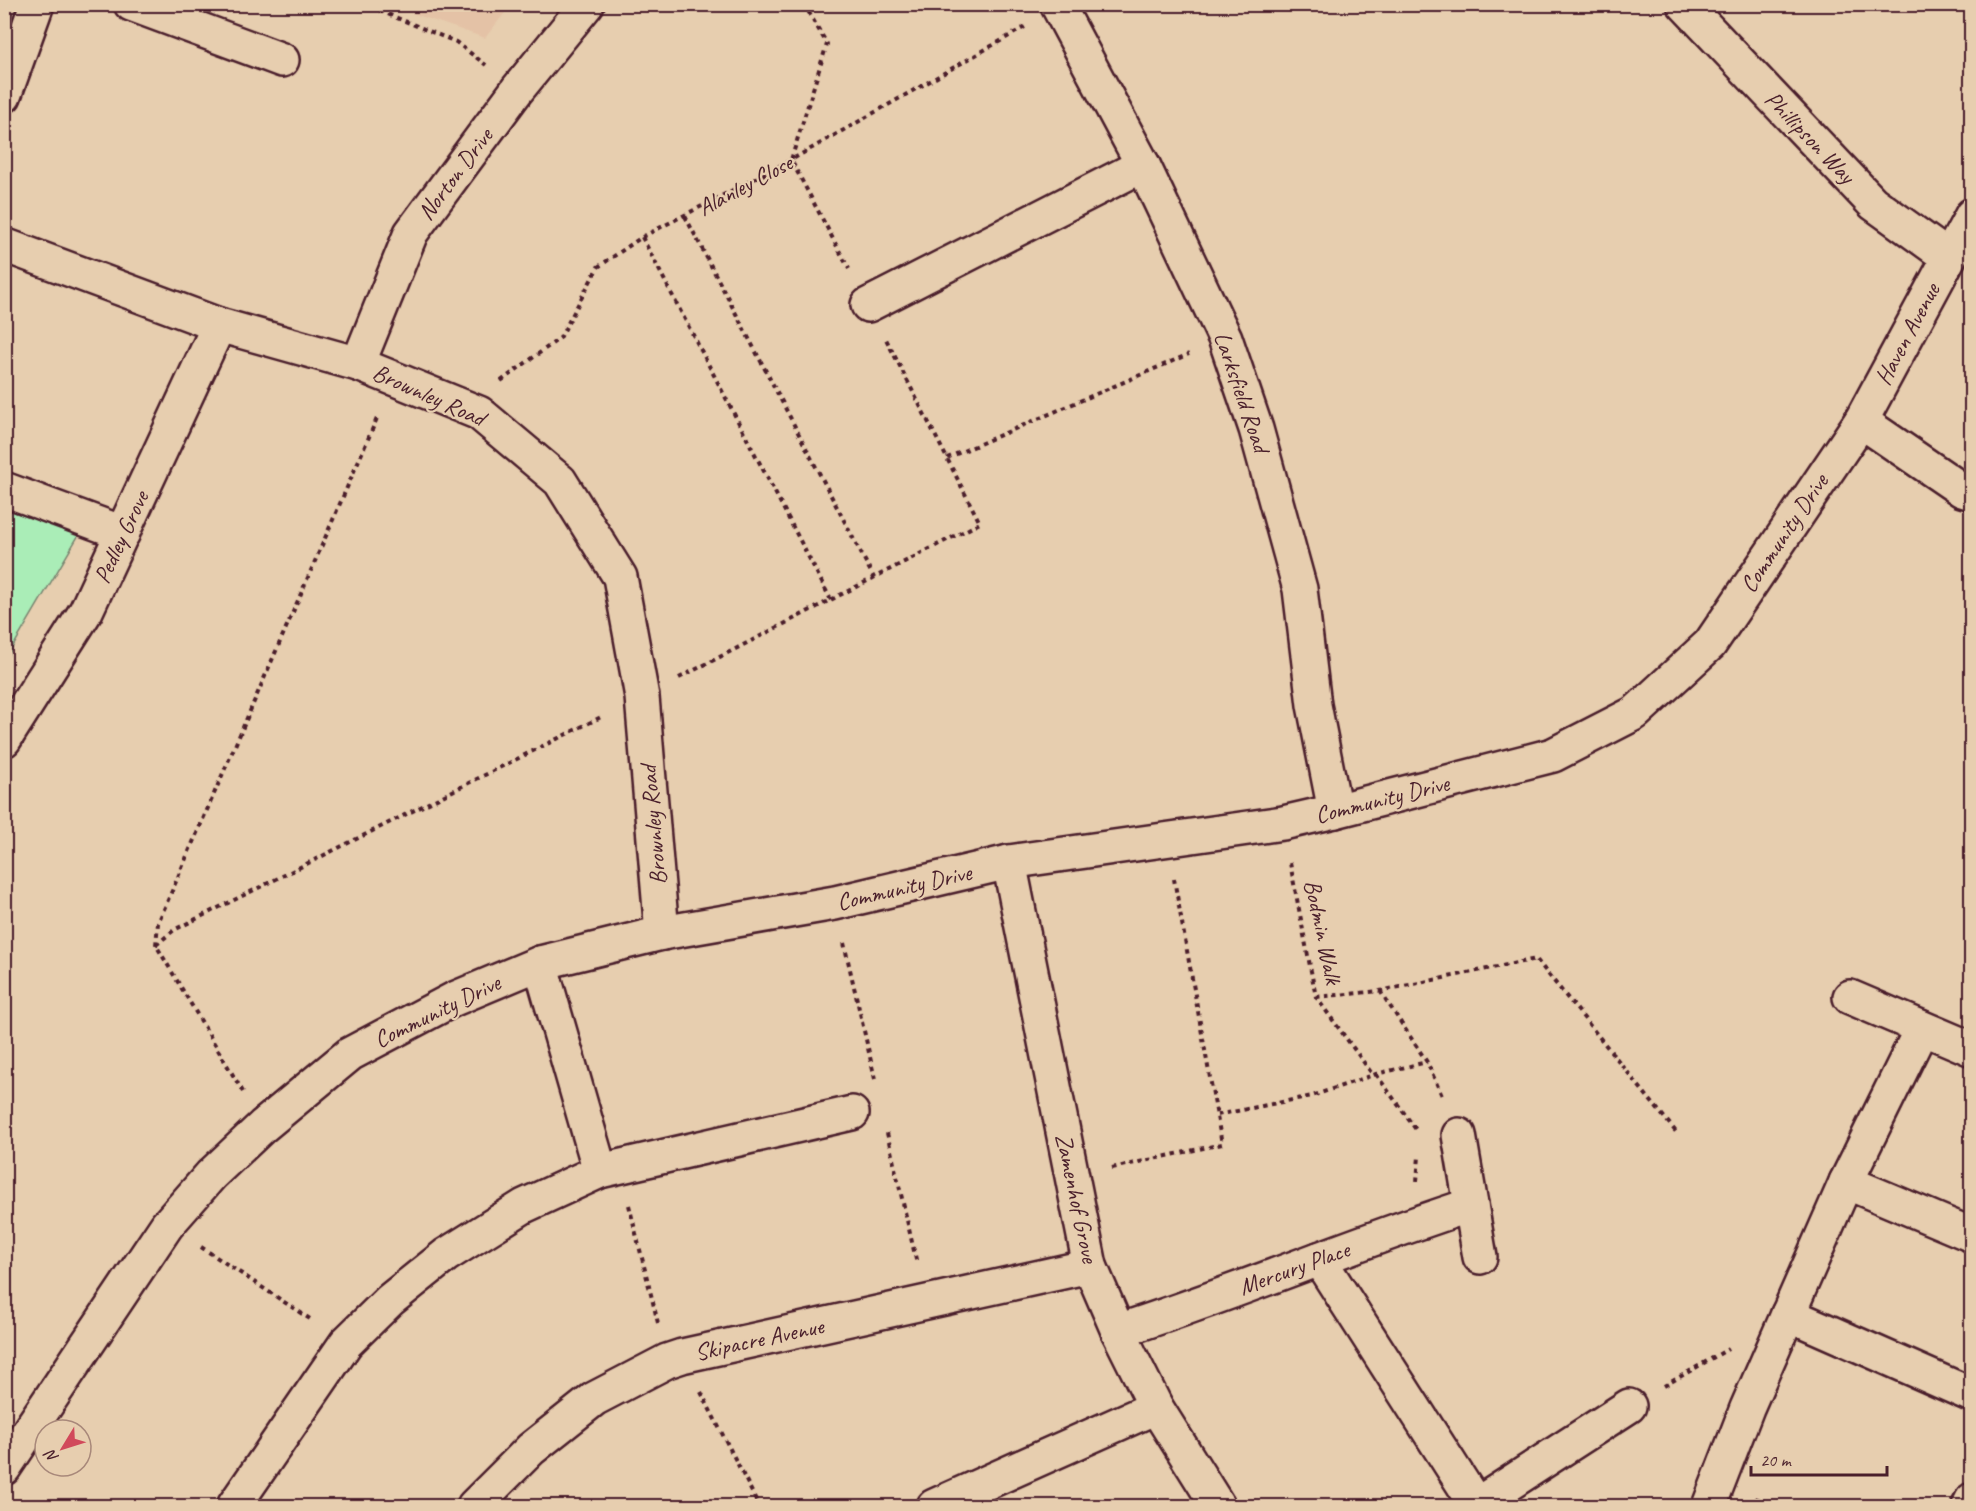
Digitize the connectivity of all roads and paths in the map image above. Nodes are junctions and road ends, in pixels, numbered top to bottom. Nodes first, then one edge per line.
1 (37, 4) edge
2 (131, 4) edge
3 (363, 4) edge
4 (587, 4) edge
5 (804, 4) edge
6 (1684, 4) edge
7 (1059, 6) edge
8 (282, 60) dead end
9 (517, 90) junction
10 (4, 96) edge
11 (791, 160) junction
12 (1143, 165) junction
13 (1971, 215) edge
14 (685, 216) junction
15 (642, 237) junction
16 (4, 245) edge
17 (840, 253) dead end
18 (1948, 257) junction
19 (868, 305) dead end
20 (219, 325) junction
21 (1225, 338) junction
22 (889, 345) dead end
23 (357, 364) junction
24 (395, 377) junction
25 (479, 413) junction
26 (1861, 421) junction
27 (947, 458) junction
28 (4, 489) edge
29 (1971, 493) edge
30 (123, 533) junction
31 (874, 578) junction
32 (831, 600) junction
33 (642, 697) junction
34 (4, 740) edge
35 (1335, 811) junction
36 (1283, 823) junction
37 (1167, 839) junction
38 (1009, 862) junction
39 (662, 933) junction
40 (156, 945) junction
41 (540, 963) junction
42 (1380, 991) junction
43 (1316, 997) junction
44 (1850, 997) dead end
45 (1922, 1028) junction
46 (1971, 1048) edge
47 (1427, 1062) junction
48 (1374, 1074) junction
49 (852, 1113) dead end
50 (1216, 1115) junction
51 (263, 1126) junction
52 (1676, 1132) dead end
53 (1459, 1135) joint
54 (1421, 1137) dead end
55 (1420, 1148) dead end
56 (609, 1168) junction
57 (1073, 1177) junction
58 (1846, 1182) junction
59 (1471, 1205) junction
60 (1412, 1223) junction
61 (167, 1225) junction
62 (1971, 1235) edge
63 (1480, 1257) dead end
64 (1320, 1259) junction
65 (1090, 1266) junction
66 (1788, 1314) junction
67 (1118, 1331) junction
68 (346, 1343) junction
69 (1728, 1348) dead end
70 (675, 1358) junction
71 (1971, 1395) edge
72 (1629, 1406) joint
73 (1156, 1407) junction
74 (13, 1436) edge
75 (4, 1468) edge
76 (1971, 1500) edge
77 (234, 1506) edge
78 (474, 1506) edge
79 (759, 1506) edge
80 (934, 1506) edge
81 (1218, 1506) edge
82 (1477, 1506) edge
83 (1709, 1506) edge
84 (1969, 1506) edge

1 - 10 street
2 - 8 street
3 - 9 path
4 - 9 street, Norton Drive
5 - 11 path
6 - 18 street, Phillipson Way
7 - 11 path, Alanley Close
7 - 12 street, Larksfield Road
9 - 23 street, Norton Drive
11 - 14 path, Alanley Close
11 - 17 path
12 - 19 street
12 - 21 street, Larksfield Road
13 - 18 street, Haven Avenue
14 - 15 path, Alanley Close
14 - 31 path
15 - 25 path, Alanley Close
15 - 32 path
16 - 20 street, Brownley Road
18 - 26 street, Haven Avenue
20 - 23 street, Brownley Road
20 - 30 street, Pedley Grove
21 - 27 path
21 - 35 street, Larksfield Road
22 - 27 path
23 - 24 street, Brownley Road
24 - 25 street, Brownley Road
24 - 40 path
25 - 33 street, Brownley Road
26 - 29 street
26 - 35 street, Community Drive
27 - 31 path
28 - 30 street
30 - 34 street, Pedley Grove
31 - 32 path
32 - 33 path
33 - 39 street, Brownley Road
33 - 40 path
35 - 36 street, Community Drive
36 - 37 street, Community Drive
36 - 43 path, Bodmin Walk
37 - 38 street, Community Drive
37 - 50 path
38 - 39 street, Community Drive
38 - 57 street, Zamenhof Grove
39 - 41 street, Community Drive
40 - 51 path
41 - 51 street, Community Drive
41 - 56 street
42 - 43 path
42 - 47 path
42 - 52 path
43 - 48 path, Bodmin Walk
44 - 45 street
45 - 46 street
45 - 58 street
47 - 48 path
47 - 53 path
48 - 50 path
48 - 54 path, Bodmin Walk
49 - 56 street
50 - 57 path
51 - 61 street, Community Drive
53 - 59 street
55 - 60 path
56 - 68 street
56 - 70 path
57 - 65 street, Zamenhof Grove
58 - 62 street
58 - 66 street
59 - 60 street, Mercury Place
59 - 63 street
60 - 64 street, Mercury Place
61 - 68 path
61 - 74 street, Community Drive
64 - 67 street, Mercury Place
64 - 82 street
65 - 67 street, Zamenhof Grove
65 - 70 street, Skipacre Avenue
66 - 71 street
66 - 83 street
67 - 73 street, Zamenhof Grove
68 - 77 street
69 - 72 path
70 - 78 street, Skipacre Avenue
70 - 79 path
72 - 82 street
73 - 80 street
73 - 81 street, Zamenhof Grove
74 - 75 street, Community Drive
76 - 84 street

